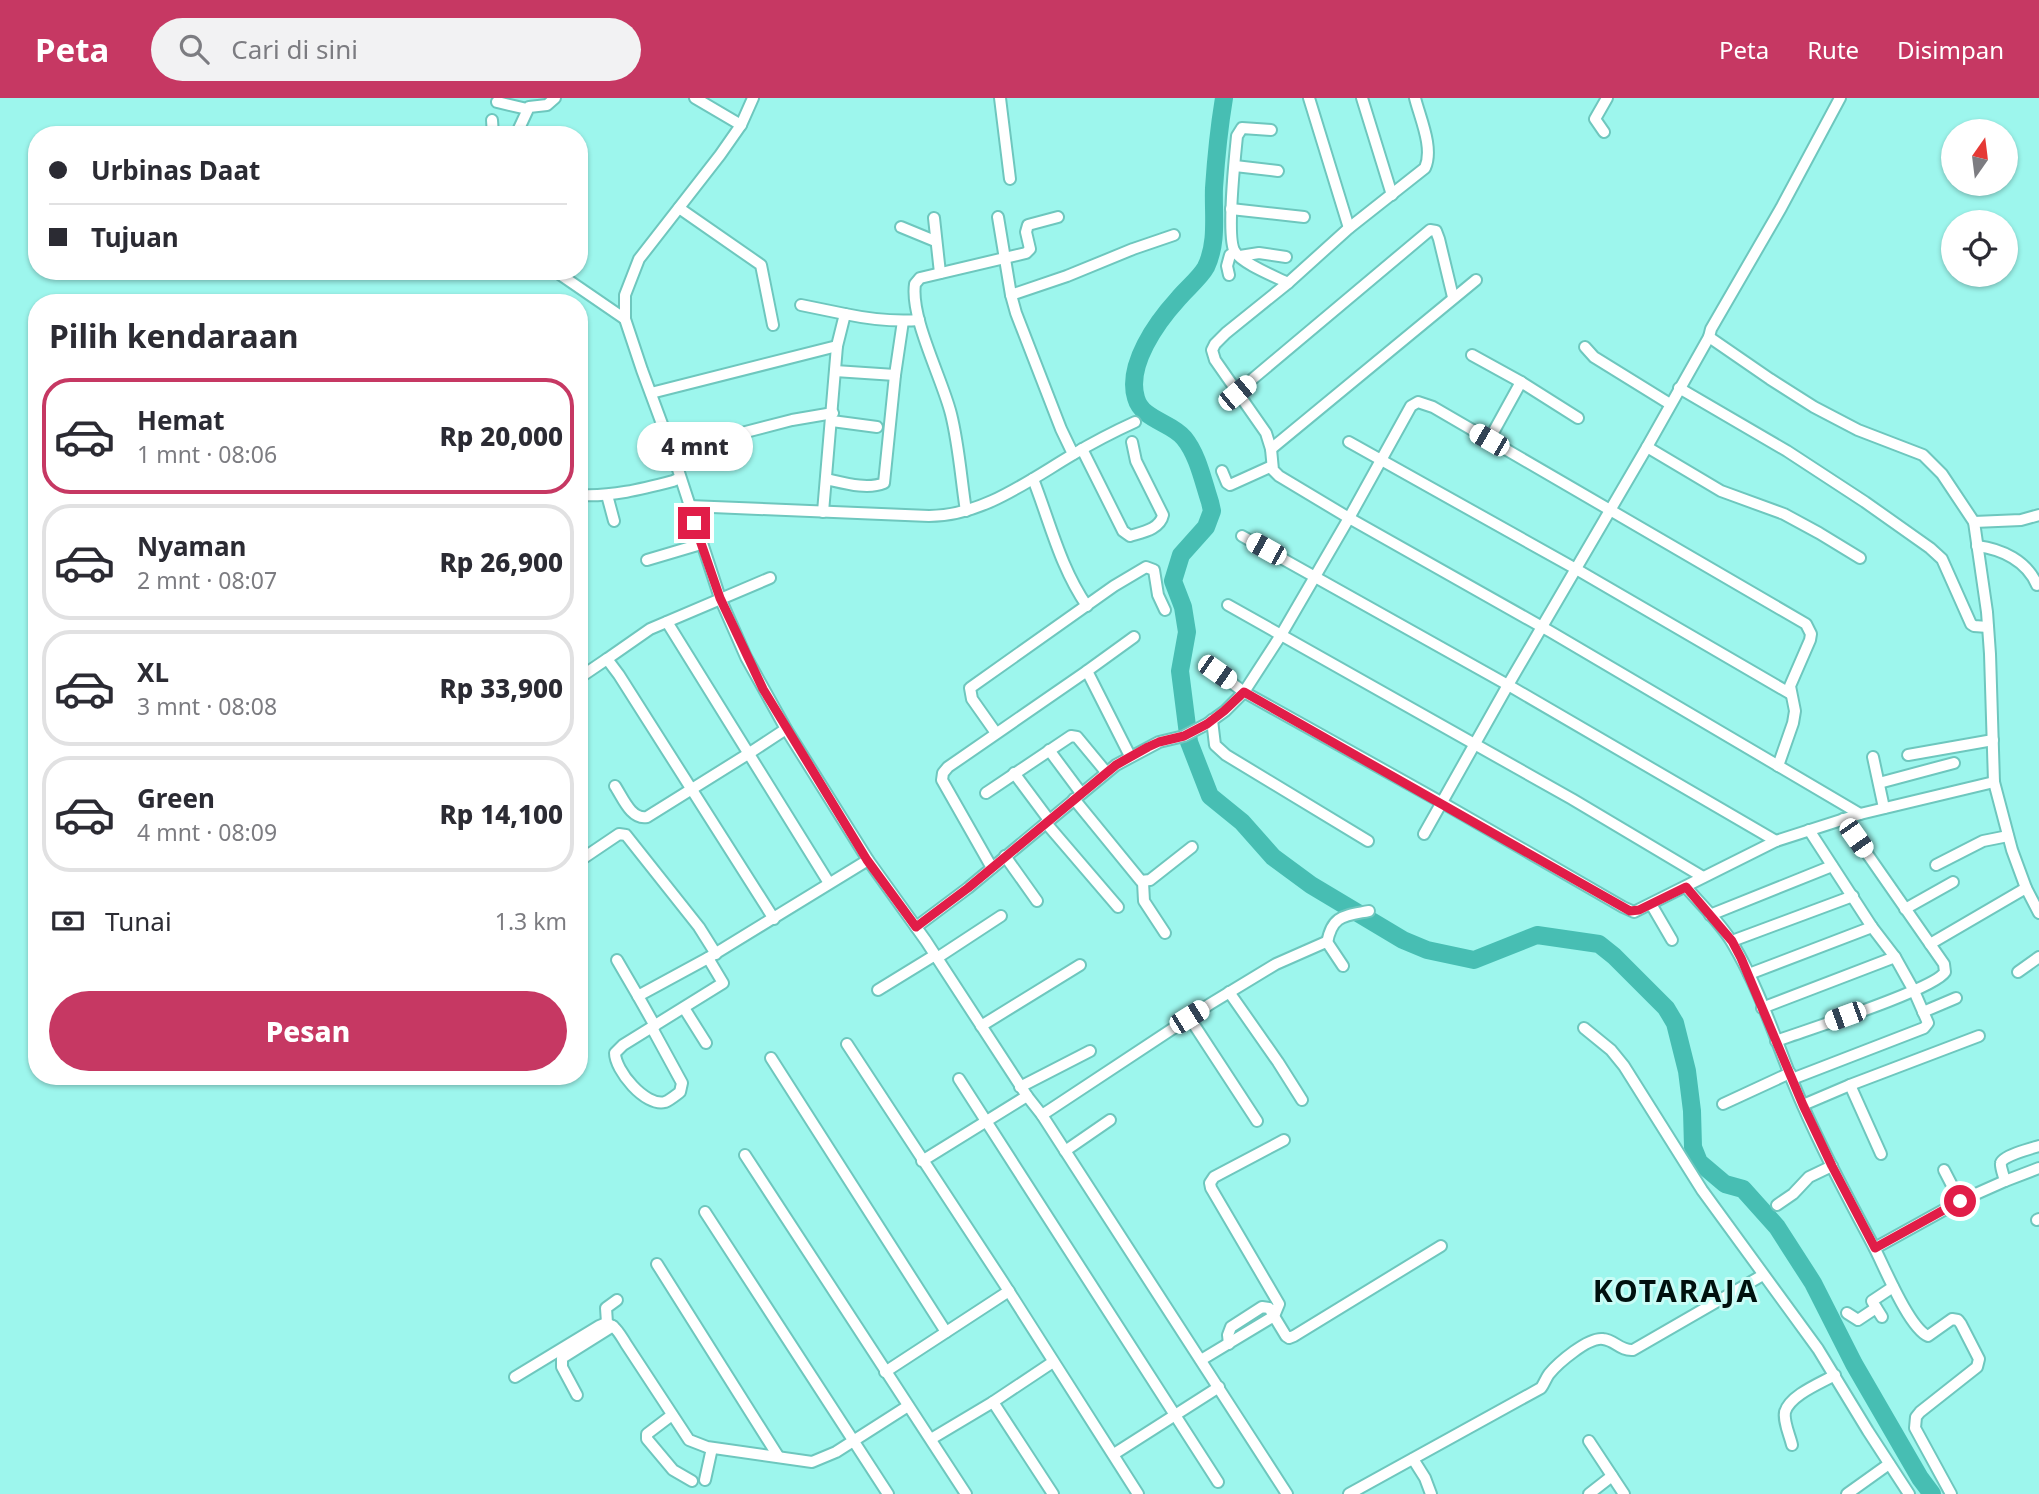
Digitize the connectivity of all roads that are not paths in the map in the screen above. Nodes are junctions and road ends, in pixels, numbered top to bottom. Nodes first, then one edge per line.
1 (555, 98) edge
2 (695, 98) edge
3 (753, 98) edge
4 (1000, 98) edge
5 (1309, 98) edge
6 (1362, 98) edge
7 (1607, 98) edge
8 (1840, 98) edge
9 (1419, 99) edge
10 (497, 102) dead end
11 (527, 109) junction
12 (492, 120) dead end
13 (741, 125) junction
14 (493, 126) edge
15 (520, 126) edge
16 (1271, 130) dead end
17 (1604, 132) dead end
18 (1235, 166) junction
19 (1278, 171) dead end
20 (1010, 180) dead end
21 (1392, 195) junction
22 (679, 208) junction
23 (1231, 209) junction
24 (998, 217) dead end
25 (1058, 217) dead end
26 (1304, 217) dead end
27 (934, 218) dead end
28 (901, 227) dead end
29 (1349, 228) junction
30 (1174, 235) dead end
31 (935, 241) junction
32 (1237, 254) junction
33 (1286, 257) dead end
34 (1004, 258) junction
35 (940, 274) junction
36 (1229, 275) dead end
37 (568, 280) edge
38 (1476, 280) dead end
39 (1288, 283) junction
40 (1011, 295) junction
41 (1453, 298) junction
42 (801, 305) dead end
43 (845, 314) junction
44 (625, 319) junction
45 (919, 320) junction
46 (903, 321) junction
47 (773, 325) dead end
48 (1709, 337) junction
49 (837, 346) junction
50 (1585, 347) dead end
51 (1472, 355) dead end
52 (835, 371) junction
53 (895, 375) junction
54 (1521, 382) junction
55 (1679, 388) junction
56 (651, 393) junction
57 (1237, 393) junction
58 (1670, 404) junction
59 (832, 417) junction
60 (1578, 418) dead end
61 (1135, 422) dead end
62 (877, 427) dead end
63 (1489, 440) junction
64 (1132, 442) dead end
65 (1349, 442) dead end
66 (1647, 447) junction
67 (1271, 449) junction
68 (672, 451) junction
69 (1078, 452) junction
70 (1381, 460) junction
71 (1272, 466) junction
72 (1222, 471) dead end
73 (680, 478) junction
74 (826, 479) junction
75 (1033, 479) junction
76 (588, 495) edge
77 (607, 495) junction
78 (689, 506) junction
79 (1611, 510) junction
80 (966, 511) junction
81 (823, 512) junction
82 (2039, 515) edge
83 (1349, 518) junction
84 (614, 521) dead end
85 (1974, 522) junction
86 (1242, 536) dead end
87 (701, 544) junction
88 (1978, 546) junction
89 (1860, 558) dead end
90 (648, 559) dead end
91 (1576, 569) junction
92 (1315, 576) junction
93 (770, 578) dead end
94 (2038, 584) edge
95 (720, 598) junction
96 (1228, 605) dead end
97 (1087, 606) junction
98 (1164, 610) dead end
99 (667, 622) junction
100 (1542, 627) junction
101 (1988, 627) junction
102 (1281, 635) junction
103 (1134, 638) dead end
104 (607, 659) junction
105 (1087, 671) junction
106 (588, 672) edge
107 (1217, 672) dead end
108 (1508, 685) junction
109 (1244, 692) junction
110 (1791, 694) junction
111 (1210, 722) junction
112 (786, 729) junction
113 (996, 733) junction
114 (1993, 740) junction
115 (1474, 745) junction
116 (1049, 750) junction
117 (748, 754) junction
118 (1908, 755) dead end
119 (1130, 756) junction
120 (1873, 757) dead end
121 (1954, 763) dead end
122 (1778, 766) junction
123 (1107, 772) junction
124 (1014, 773) junction
125 (1994, 782) junction
126 (1879, 783) junction
127 (615, 786) dead end
128 (691, 790) junction
129 (986, 793) dead end
130 (1078, 796) junction
131 (1441, 802) junction
132 (1884, 808) junction
133 (1860, 814) junction
134 (1843, 819) junction
135 (1047, 822) junction
136 (1809, 830) junction
137 (1424, 834) dead end
138 (2008, 836) junction
139 (1776, 841) junction
140 (1368, 842) dead end
141 (1192, 847) dead end
142 (588, 855) edge
143 (1005, 856) junction
144 (867, 860) junction
145 (1936, 865) dead end
146 (1832, 866) junction
147 (992, 867) junction
148 (1703, 877) junction
149 (1143, 882) junction
150 (1953, 882) dead end
151 (830, 883) junction
152 (1686, 887) junction
153 (2026, 888) junction
154 (1853, 897) junction
155 (1037, 901) dead end
156 (1651, 904) junction
157 (1118, 907) dead end
158 (1905, 909) junction
159 (1369, 911) dead end
160 (2039, 913) edge
161 (1710, 915) junction
162 (1001, 916) dead end
163 (774, 919) junction
164 (916, 927) junction
165 (1872, 927) junction
166 (1165, 933) dead end
167 (1672, 940) dead end
168 (1732, 941) junction
169 (1327, 943) junction
170 (1930, 944) junction
171 (712, 956) junction
172 (936, 957) junction
173 (1895, 957) junction
174 (2039, 957) edge
175 (617, 960) dead end
176 (1080, 965) dead end
177 (1343, 966) dead end
178 (2018, 972) dead end
179 (1749, 974) junction
180 (878, 990) dead end
181 (1914, 991) junction
182 (1229, 992) junction
183 (638, 996) junction
184 (1956, 998) dead end
185 (684, 1008) junction
186 (1762, 1008) junction
187 (1923, 1012) junction
188 (1189, 1017) junction
189 (981, 1026) junction
190 (654, 1027) junction
191 (1584, 1028) dead end
192 (1979, 1036) dead end
193 (1776, 1041) junction
194 (706, 1043) dead end
195 (847, 1044) dead end
196 (1090, 1051) dead end
197 (771, 1058) dead end
198 (1791, 1076) junction
199 (959, 1079) dead end
200 (1850, 1085) junction
201 (1023, 1091) junction
202 (1302, 1100) dead end
203 (1723, 1104) dead end
204 (1803, 1105) junction
205 (1042, 1115) junction
206 (1110, 1120) dead end
207 (1257, 1121) dead end
208 (986, 1122) junction
209 (1284, 1140) dead end
210 (2039, 1146) edge
211 (1065, 1151) junction
212 (1881, 1154) dead end
213 (746, 1155) dead end
214 (922, 1161) junction
215 (1832, 1166) junction
216 (2039, 1168) edge
217 (1944, 1170) dead end
218 (2005, 1181) junction
219 (1960, 1201) junction
220 (1777, 1205) dead end
221 (705, 1212) dead end
222 (1441, 1246) dead end
223 (1875, 1248) junction
224 (657, 1264) dead end
225 (1763, 1275) junction
226 (1893, 1287) junction
227 (1009, 1291) junction
228 (617, 1300) dead end
229 (1847, 1313) dead end
230 (1274, 1316) junction
231 (610, 1324) junction
232 (946, 1332) junction
233 (1202, 1360) junction
234 (1054, 1362) junction
235 (886, 1372) junction
236 (1835, 1375) junction
237 (514, 1377) dead end
238 (1219, 1387) junction
239 (577, 1395) dead end
240 (993, 1402) junction
241 (908, 1406) junction
242 (1175, 1413) junction
243 (672, 1415) junction
244 (931, 1439) junction
245 (854, 1440) junction
246 (1589, 1441) dead end
247 (1792, 1445) dead end
248 (712, 1448) junction
249 (1114, 1454) junction
250 (778, 1456) junction
251 (1413, 1459) junction
252 (1889, 1464) junction
253 (1612, 1476) junction
254 (692, 1480) dead end
255 (705, 1480) dead end
256 (1218, 1482) dead end
257 (888, 1494) edge
258 (966, 1494) edge
259 (1053, 1494) edge
260 (1138, 1494) edge
261 (1287, 1494) edge
262 (1349, 1494) edge
263 (1431, 1494) edge
264 (1588, 1494) edge
265 (1624, 1494) edge
266 (1847, 1494) edge
267 (1909, 1494) edge
268 (1951, 1494) edge

1 - 11 street
2 - 13 street
3 - 13 street
4 - 20 street
5 - 29 street
6 - 21 street
7 - 17 street
8 - 48 street
9 - 21 street
10 - 11 street
11 - 15 street
12 - 14 street
13 - 22 street
16 - 18 street
18 - 19 street
18 - 23 street
21 - 29 street
22 - 44 street
22 - 47 street
23 - 26 street
23 - 32 street
24 - 34 street
25 - 34 street
27 - 31 street
28 - 31 street
29 - 39 street
30 - 40 street
31 - 35 street
32 - 33 street
32 - 36 street
32 - 39 street
34 - 35 street
34 - 40 street
35 - 45 street
37 - 44 street
38 - 41 street
39 - 57 street
40 - 69 street
41 - 57 street
41 - 67 street
42 - 43 street
43 - 46 street
43 - 49 street
44 - 56 street
45 - 46 street
45 - 80 street
46 - 53 street
48 - 55 street
48 - 85 street
49 - 52 street
49 - 56 street
50 - 58 street
51 - 54 street
52 - 53 street
52 - 59 street
53 - 74 street
54 - 60 street
54 - 63 street
55 - 58 street
55 - 101 street
56 - 68 street
57 - 67 street
58 - 66 street
59 - 62 street
59 - 68 street
59 - 74 street
61 - 69 street
63 - 70 street
63 - 79 street
64 - 69 street
65 - 70 street
66 - 79 street
66 - 89 street
67 - 71 street
68 - 73 street
69 - 75 street
70 - 83 street
70 - 91 street
71 - 72 street
71 - 83 street
73 - 77 street
73 - 78 street
74 - 81 street
75 - 80 street
75 - 97 street
76 - 77 street
77 - 84 street
78 - 81 street
78 - 87 street
79 - 91 street
79 - 110 street
80 - 81 street
82 - 85 street
83 - 92 street
83 - 100 street
85 - 88 street
86 - 92 street
87 - 90 street
87 - 95 street
88 - 94 street
88 - 101 street
91 - 100 street
91 - 110 street
92 - 102 street
92 - 108 street
93 - 95 street
95 - 99 street
95 - 112 street
96 - 102 street
97 - 98 street
97 - 113 street
99 - 104 street
99 - 117 street
100 - 108 street
100 - 122 street
101 - 114 street
102 - 109 street
102 - 115 street
103 - 105 street
104 - 106 street
104 - 128 street
105 - 113 street
105 - 119 street
107 - 109 street
108 - 115 street
108 - 139 street
109 - 111 street
109 - 131 street
110 - 122 street
111 - 119 street
111 - 140 street
112 - 117 street
112 - 144 street
113 - 147 street
114 - 118 street
114 - 125 street
115 - 131 street
115 - 148 street
116 - 123 street
116 - 124 street
116 - 130 street
117 - 128 street
117 - 151 street
119 - 123 street
120 - 126 street
121 - 126 street
122 - 133 street
123 - 130 street
124 - 129 street
124 - 135 street
125 - 132 street
125 - 138 street
126 - 132 street
127 - 128 street
128 - 163 street
130 - 135 street
130 - 149 street
131 - 137 street
131 - 156 street
132 - 133 street
133 - 134 street
134 - 136 street
134 - 158 street
135 - 143 street
135 - 157 street
136 - 139 street
136 - 146 street
138 - 145 street
138 - 153 street
139 - 148 street
141 - 149 street
142 - 171 street
143 - 147 street
143 - 155 street
144 - 151 street
144 - 164 street
146 - 154 street
146 - 161 street
147 - 164 street
148 - 152 street
149 - 166 street
150 - 158 street
151 - 163 street
152 - 156 street
152 - 161 street
153 - 160 street
153 - 170 street
154 - 165 street
154 - 168 street
156 - 167 street
158 - 170 street
159 - 169 street
161 - 168 street
162 - 172 street
163 - 171 street
164 - 172 street
165 - 173 street
165 - 179 street
168 - 179 street
169 - 177 street
169 - 182 street
170 - 181 street
171 - 183 street
171 - 185 street
172 - 180 street
172 - 189 street
173 - 181 street
173 - 186 street
174 - 178 street
175 - 183 street
176 - 189 street
179 - 186 street
181 - 187 street
181 - 193 street
182 - 188 street
182 - 202 street
183 - 190 street
184 - 187 street
185 - 190 street
185 - 194 street
186 - 193 street
187 - 198 street
188 - 205 street
188 - 207 street
189 - 201 street
190 - 190 street
191 - 225 street
192 - 200 street
193 - 198 street
195 - 214 street
196 - 201 street
197 - 232 street
198 - 203 street
198 - 204 street
199 - 208 street
200 - 204 street
200 - 212 street
201 - 205 street
201 - 208 street
204 - 215 street
205 - 211 street
206 - 211 street
208 - 214 street
208 - 242 street
209 - 230 street
210 - 218 street
211 - 233 street
213 - 235 street
214 - 227 street
215 - 220 street
215 - 223 street
216 - 218 street
217 - 219 street
218 - 219 street
219 - 223 street
221 - 245 street
222 - 230 street
223 - 226 street
224 - 250 street
225 - 236 street
225 - 251 street
226 - 229 street
226 - 268 street
227 - 232 street
227 - 234 street
228 - 231 street
230 - 233 street
231 - 237 street
231 - 239 street
231 - 243 street
232 - 235 street
233 - 238 street
234 - 240 street
234 - 249 street
235 - 241 street
236 - 247 street
236 - 252 street
238 - 242 street
238 - 261 street
240 - 244 street
240 - 259 street
241 - 244 street
241 - 245 street
242 - 249 street
242 - 256 street
243 - 248 street
243 - 254 street
244 - 258 street
245 - 250 street
245 - 257 street
246 - 253 street
248 - 250 street
248 - 255 street
249 - 260 street
251 - 262 street
251 - 263 street
252 - 266 street
252 - 267 street
253 - 264 street
253 - 265 street

